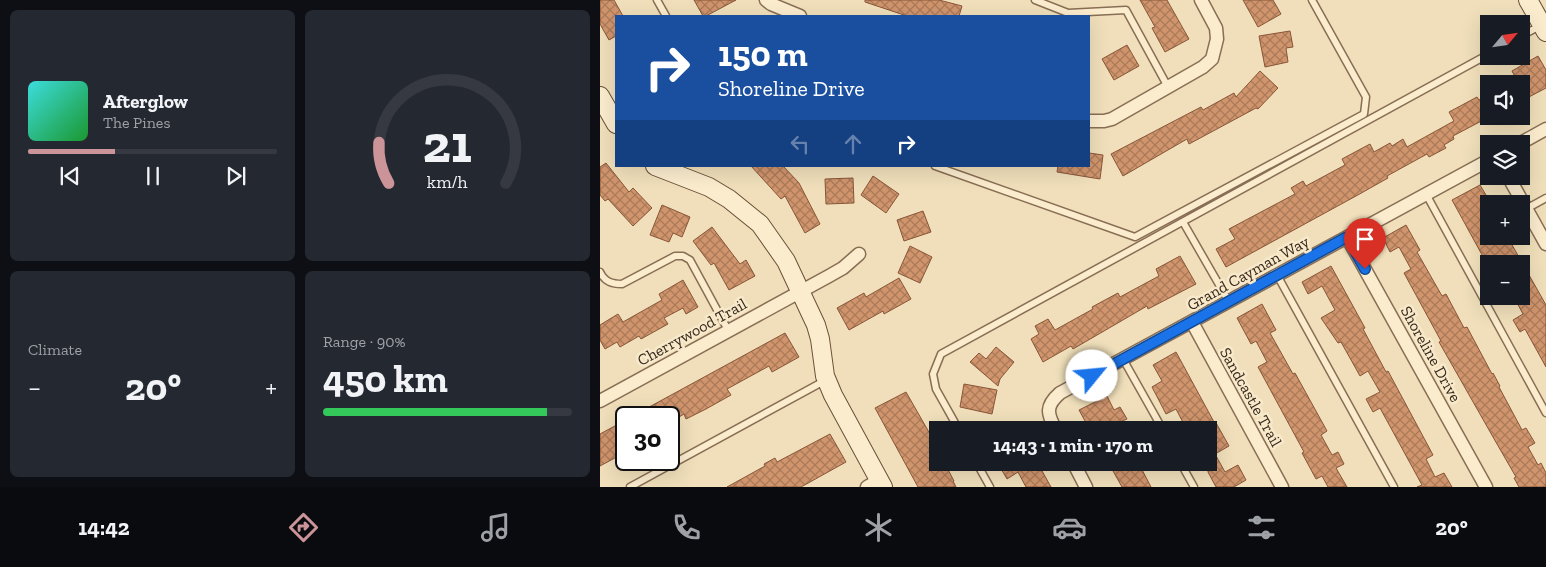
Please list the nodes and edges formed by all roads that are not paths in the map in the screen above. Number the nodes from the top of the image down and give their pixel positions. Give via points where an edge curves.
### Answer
1 (657, 0) edge
2 (766, 0) edge
3 (1034, 0) edge
4 (1201, 0) edge
5 (1312, 0) edge
6 (1528, 0) edge
7 (665, 15) edge
8 (797, 15) edge
9 (1545, 27) edge
10 (1530, 33) edge
11 (1480, 59) edge
12 (1168, 87) junction
13 (600, 96) edge
14 (1090, 121) edge
15 (615, 122) edge
16 (1546, 129) edge
17 (1530, 138) edge
18 (1480, 165) edge
19 (658, 167) edge
20 (937, 167) edge
21 (1426, 194) junction
22 (1546, 198) edge
23 (1530, 207) edge
24 (1530, 216) edge
25 (1184, 222) junction
26 (1347, 237) junction
27 (1546, 244) edge
28 (860, 254) dead end
29 (600, 272) edge
30 (1277, 275) junction
31 (800, 291) junction
32 (1229, 302) junction
33 (1192, 322) junction
34 (728, 330) junction
35 (1124, 359) junction
36 (827, 380) junction
37 (600, 401) edge
38 (1546, 413) edge
39 (954, 421) edge
40 (1052, 421) edge
41 (1157, 421) edge
42 (981, 471) edge
43 (1078, 471) edge
44 (1185, 471) edge
45 (876, 485) edge
46 (630, 487) edge
47 (990, 487) edge
48 (1086, 487) edge
49 (1194, 487) edge
50 (1282, 487) edge
51 (1394, 487) edge
52 (1486, 487) edge

1 - 7 lane
2 - 8 street
3 - 12 lane via 1068,13 1126,10
4 - 12 street via 1216,28 1217,40 1212,59 1203,68
5 - 20 lane via 1366,97 1364,114 1135,237
6 - 9 street
9 - 10 lane
11 - 25 lane
12 - 14 street via 1112,119
13 - 15 street
16 - 17 street
18 - 21 street, Grand Cayman Way
19 - 31 street via 709,187 760,224 786,261
21 - 26 street, Grand Cayman Way
21 - 38 lane
22 - 23 lane
24 - 27 street
25 - 32 lane
25 - 39 lane via 942,354 933,374 936,389
26 - 30 street, Grand Cayman Way
26 - 52 street, Shoreline Drive
28 - 31 street, Cherrywood Trail via 836,272
29 - 34 lane via 613,284 622,284 675,256 683,256 690,260
30 - 32 street, Grand Cayman Way
30 - 51 lane
31 - 34 street, Cherrywood Trail
31 - 36 street via 816,325
32 - 33 street, Grand Cayman Way
33 - 35 street, Grand Cayman Way
33 - 50 street, Sandcastle Trail
34 - 37 street, Cherrywood Trail
35 - 40 street, Grand Cayman Way via 1052,399 1049,406
35 - 41 lane
36 - 45 street
36 - 46 lane
42 - 47 lane
43 - 48 street
44 - 49 lane

